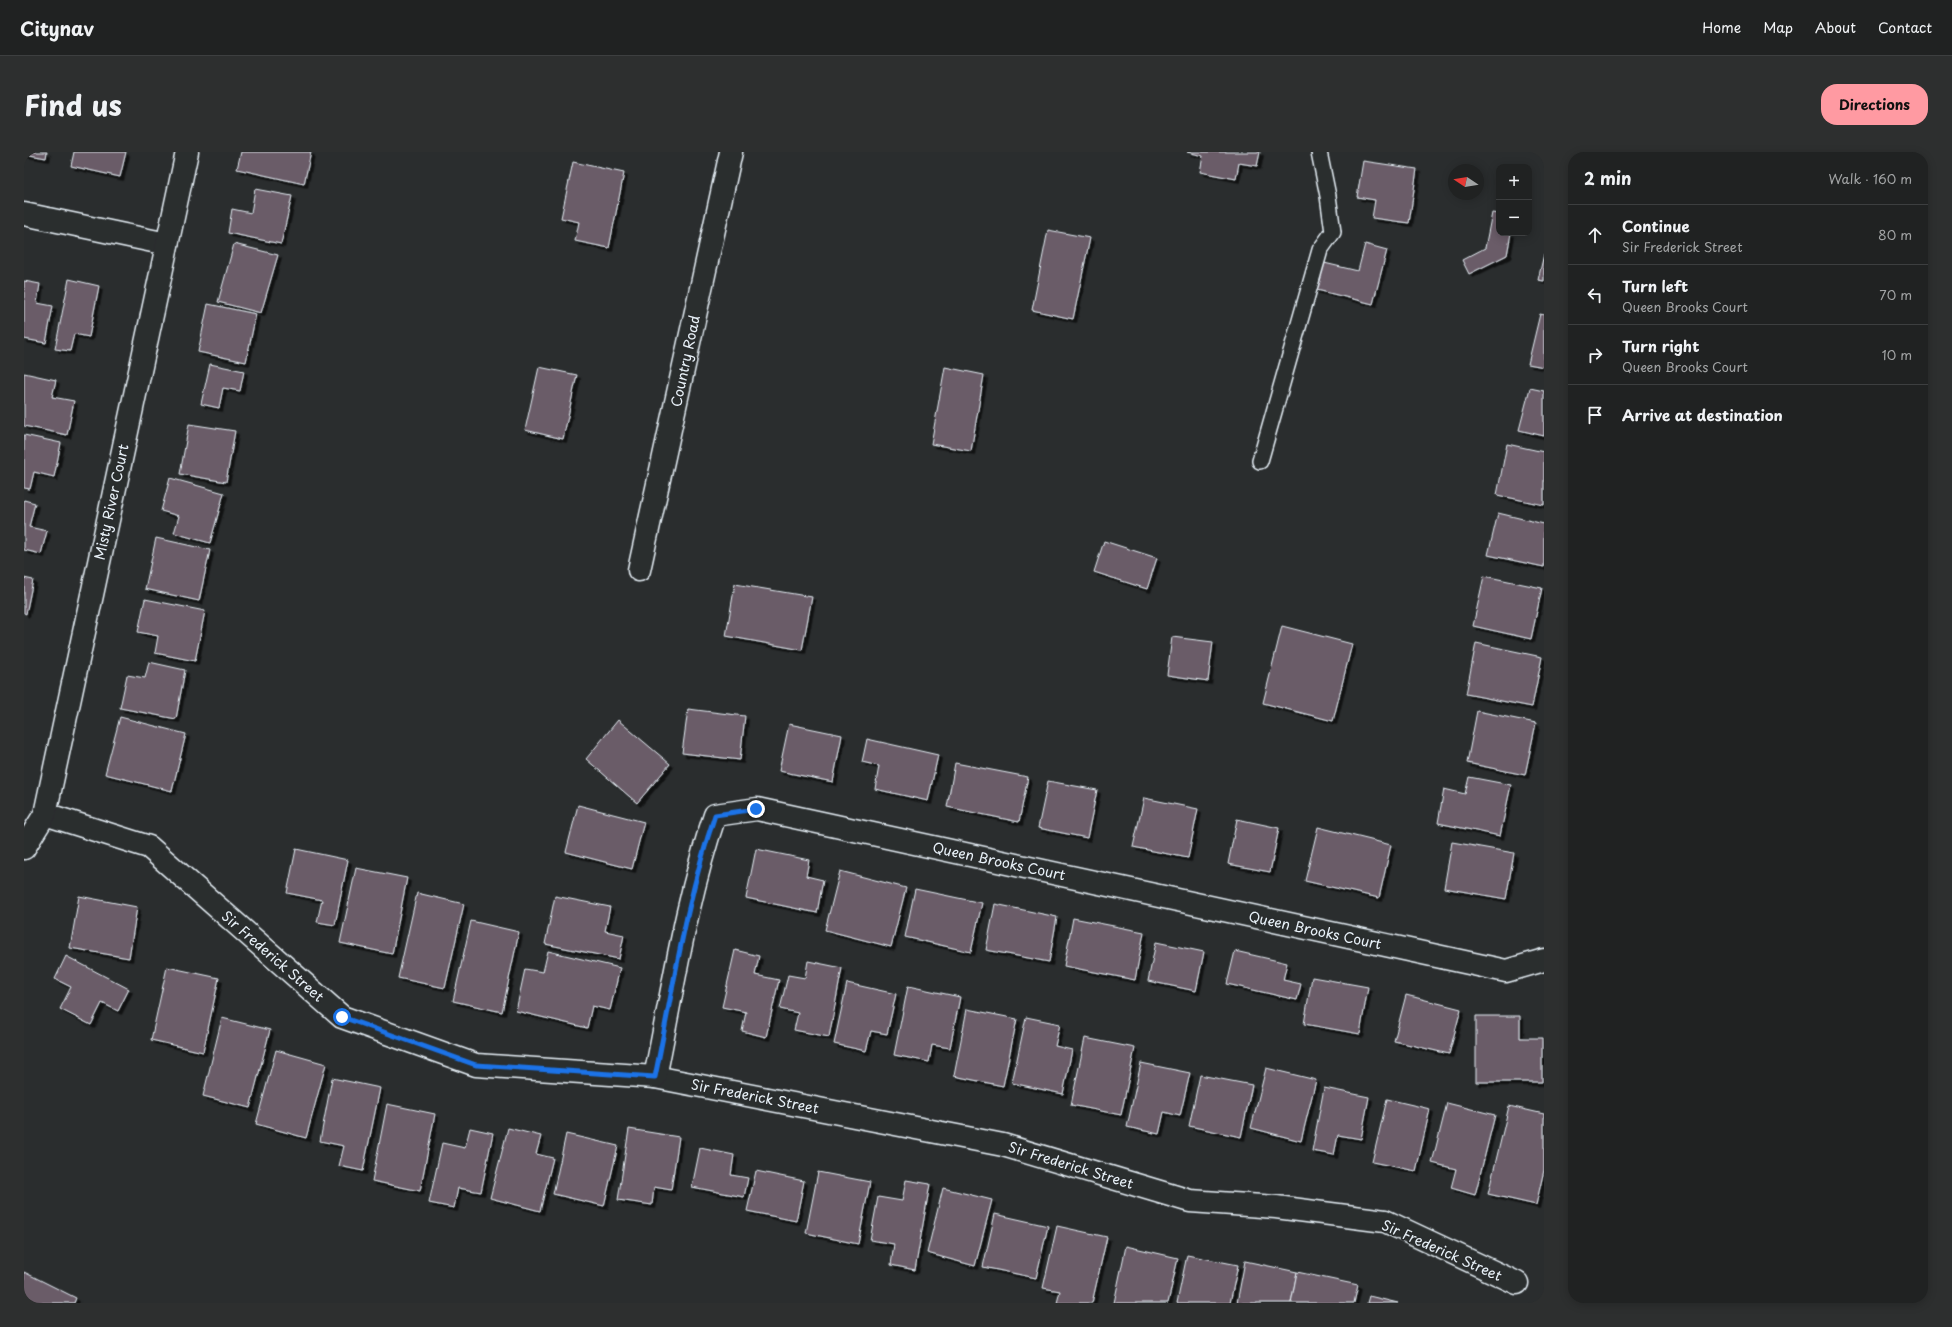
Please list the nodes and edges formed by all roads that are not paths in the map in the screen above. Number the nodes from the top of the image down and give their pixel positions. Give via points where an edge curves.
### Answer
1 (187, 152) edge
2 (731, 152) edge
3 (1319, 152) edge
4 (24, 214) edge
5 (167, 244) junction
6 (1260, 461) dead end
7 (639, 570) dead end
8 (45, 814) junction
9 (24, 848) edge
10 (1544, 960) edge
11 (655, 1077) junction
12 (1517, 1283) dead end

1 - 5 street, Misty River Court
2 - 7 street, Country Road
3 - 6 lane via 1333,232 1320,250
4 - 5 street
5 - 8 street, Misty River Court
8 - 9 street, Misty River Court
8 - 11 street, Sir Frederick Street via 149,847 342,1017 476,1065
10 - 11 street, Queen Brooks Court via 1506,971 756,809 715,815 702,852
11 - 12 street, Sir Frederick Street via 1003,1145 1190,1201 1276,1207 1385,1221

